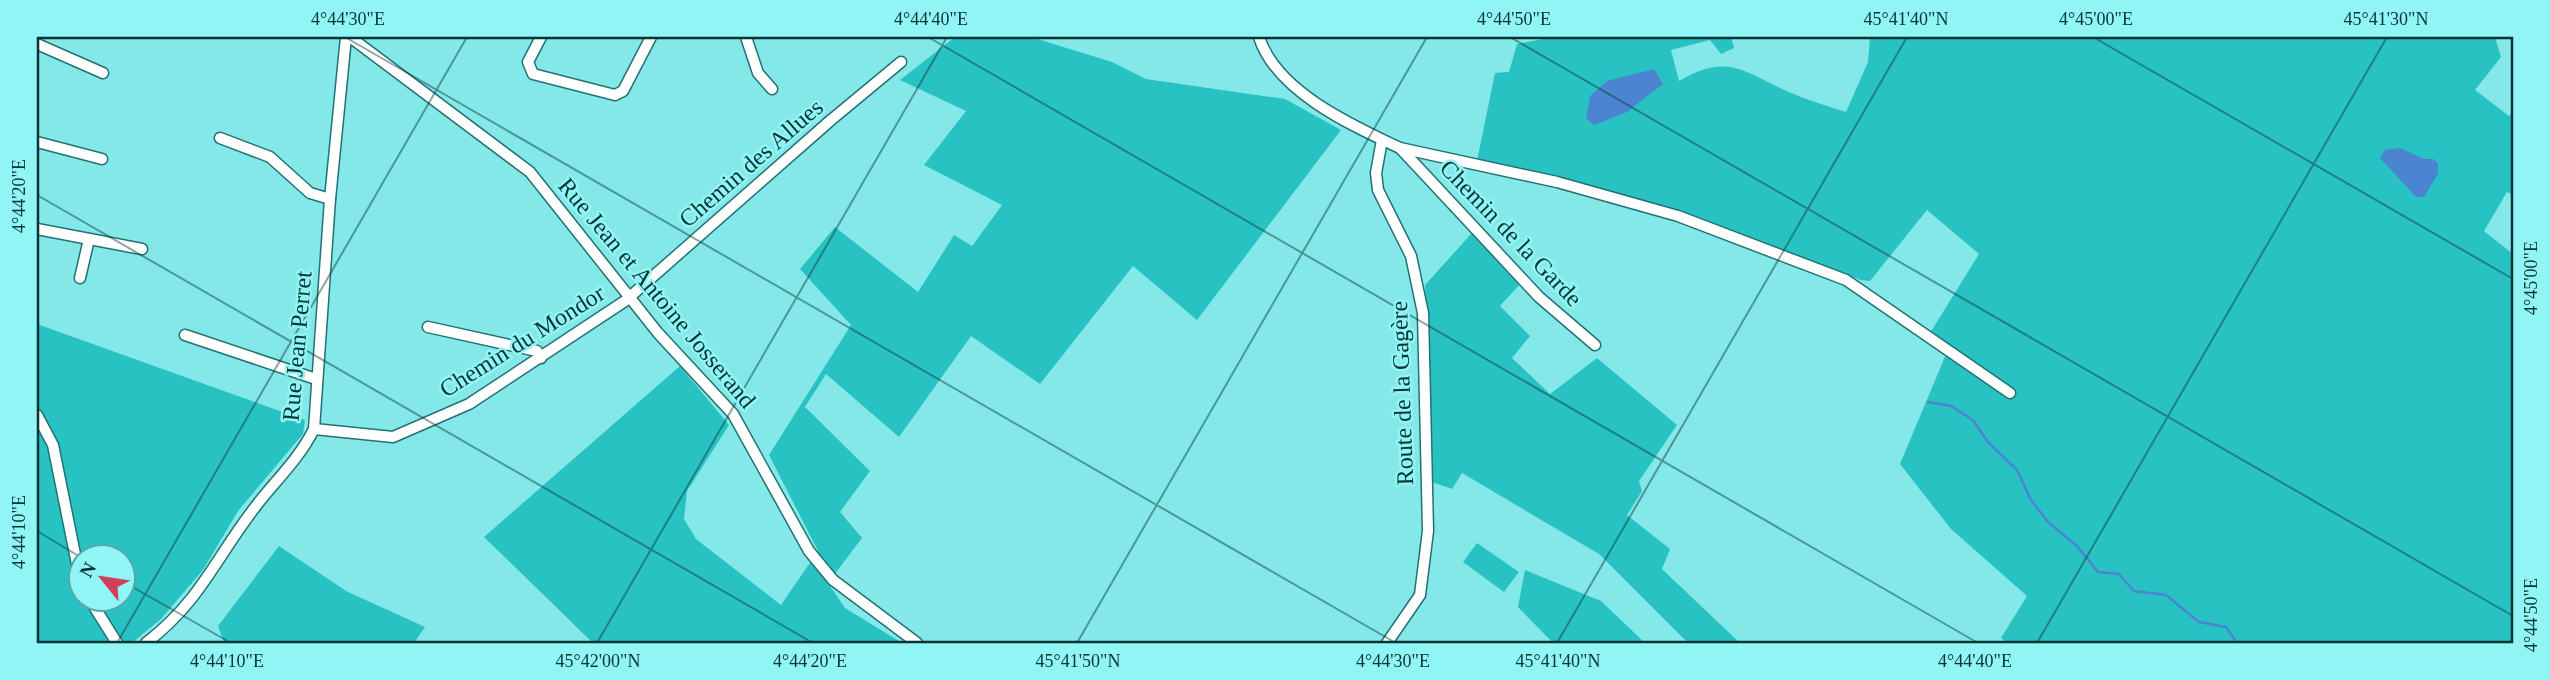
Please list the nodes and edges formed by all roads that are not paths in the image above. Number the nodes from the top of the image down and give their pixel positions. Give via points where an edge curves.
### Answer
1 (348, 37) edge
2 (541, 37) edge
3 (651, 37) edge
4 (746, 37) edge
5 (1259, 37) edge
6 (37, 44) edge
7 (901, 62) dead end
8 (103, 73) dead end
9 (772, 89) dead end
10 (220, 138) dead end
11 (1382, 140) junction
12 (37, 142) edge
13 (1400, 148) junction
14 (102, 159) dead end
15 (330, 199) junction
16 (37, 229) edge
17 (89, 239) junction
18 (142, 249) dead end
19 (80, 278) dead end
20 (628, 295) junction
21 (428, 327) dead end
22 (184, 335) dead end
23 (1595, 345) dead end
24 (541, 358) junction
25 (316, 379) junction
26 (2010, 393) dead end
27 (37, 415) edge
28 (314, 429) junction
29 (73, 544) edge
30 (99, 614) edge
31 (117, 643) edge
32 (146, 643) edge
33 (917, 643) edge
34 (1387, 643) edge

1 - 15 street, Rue Jean Perret
1 - 20 street, Rue Jean et Antoine Josserand via 530,172
2 - 3 street via 528,62 533,74 615,95 624,92
4 - 9 street via 758,73
5 - 11 street via 1276,70 1296,89
6 - 8 street
7 - 20 street, Chemin des Allues
10 - 15 street via 270,158 310,193
11 - 13 street
11 - 34 street, Route de la Gagère via 1378,190 1411,256 1423,313 1428,531 1420,595
12 - 14 street
13 - 23 street, Chemin de la Garde via 1539,297
13 - 26 street via 1557,182 1678,216 1846,280
15 - 25 street, Rue Jean Perret
16 - 17 street
17 - 18 street
17 - 19 street
20 - 24 street, Chemin du Mondor
20 - 33 street, Rue Jean et Antoine Josserand via 733,414 796,528 832,580
21 - 24 street via 537,351
22 - 25 street
24 - 28 street, Chemin du Mondor via 469,404 393,437
25 - 28 street, Rue Jean Perret
27 - 29 street via 53,444
28 - 32 street, Rue Jean Perret via 304,449 254,508 207,582 169,626
30 - 31 street

